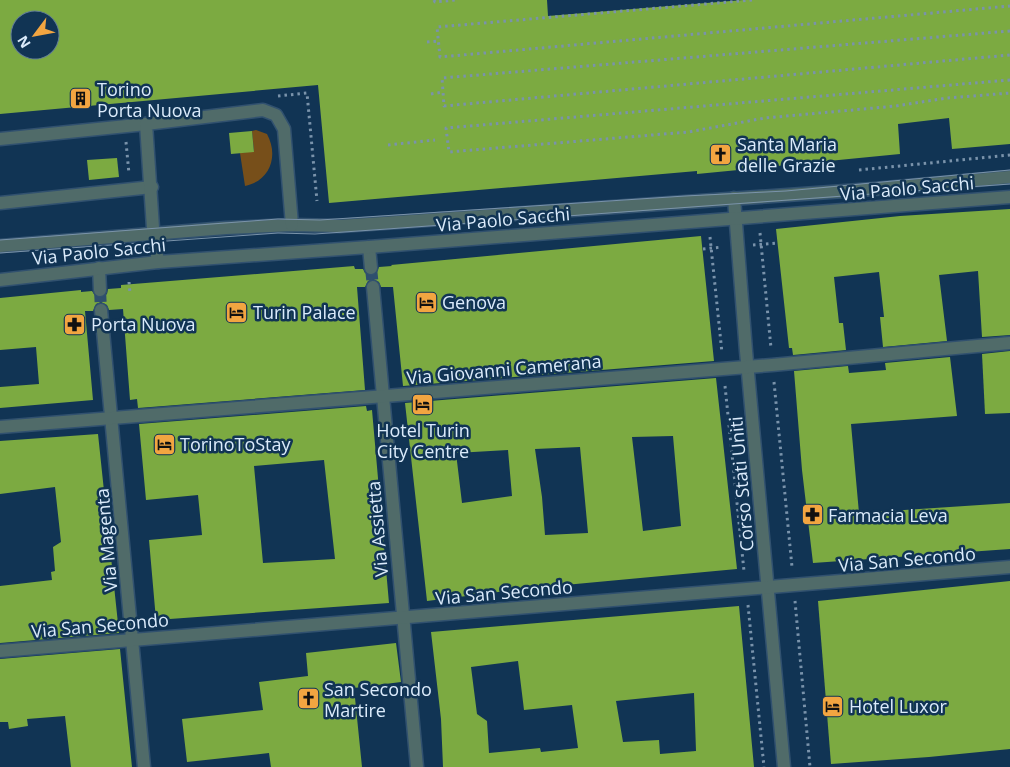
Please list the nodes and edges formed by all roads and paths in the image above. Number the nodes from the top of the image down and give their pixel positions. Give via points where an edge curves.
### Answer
1 (434, 0) edge
2 (456, 0) edge
3 (752, 0) edge
4 (1010, 6) edge
5 (1010, 31) edge
6 (438, 41) junction
7 (427, 42) dead end
8 (1010, 55) edge
9 (1010, 80) edge
10 (443, 92) junction
11 (307, 93) dead end
12 (1010, 93) edge
13 (431, 94) dead end
14 (146, 124) junction
15 (125, 126) junction
16 (0, 139) edge
17 (435, 140) dead end
18 (388, 145) dead end
19 (1010, 156) edge
20 (853, 171) dead end
21 (1010, 177) edge
22 (152, 187) junction
23 (130, 189) junction
24 (1010, 197) edge
25 (734, 198) junction
26 (318, 201) dead end
27 (0, 203) edge
28 (735, 219) junction
29 (292, 225) junction
30 (759, 226) dead end
31 (710, 231) dead end
32 (155, 234) junction
33 (0, 246) edge
34 (369, 248) junction
35 (158, 262) junction
36 (98, 268) junction
37 (371, 268) tunnel mouth
38 (0, 280) edge
39 (129, 285) dead end
40 (373, 287) tunnel mouth
41 (100, 290) tunnel mouth
42 (130, 294) dead end
43 (102, 310) tunnel mouth
44 (1010, 343) edge
45 (772, 365) junction
46 (748, 367) junction
47 (724, 369) junction
48 (382, 396) junction
49 (112, 418) junction
50 (0, 427) edge
51 (1010, 567) edge
52 (793, 586) junction
53 (767, 587) junction
54 (746, 590) junction
55 (403, 618) junction
56 (132, 640) junction
57 (0, 651) edge
58 (144, 767) edge
59 (417, 767) edge
60 (764, 767) edge
61 (784, 767) edge
62 (810, 767) edge

1 - 2 path
3 - 6 path via 437,27
4 - 6 path via 440,57
5 - 10 path via 442,78
6 - 7 path
8 - 10 path via 444,106
9 - 12 path via 446,128 449,152 688,132 765,118
10 - 13 path
11 - 26 path
14 - 15 street
14 - 22 street
14 - 29 street via 263,110 276,115 284,129
15 - 16 street
15 - 23 path
17 - 18 path
19 - 20 path
21 - 25 street, Via Paolo Sacchi
22 - 23 street
22 - 32 street
23 - 27 street
24 - 28 street, Via Paolo Sacchi
25 - 28 street, Corso Stati Uniti
25 - 29 street, Via Paolo Sacchi via 340,226
28 - 34 street, Via Paolo Sacchi
28 - 46 street, Corso Stati Uniti
29 - 32 street, Via Paolo Sacchi
30 - 45 path
31 - 47 path
32 - 33 street, Via Paolo Sacchi
32 - 35 street
34 - 35 street, Via Paolo Sacchi
34 - 37 street
35 - 36 street, Via Paolo Sacchi
36 - 38 street, Via Paolo Sacchi
36 - 41 street
39 - 42 path
40 - 48 street, Via Assietta
43 - 49 street, Via Magenta
44 - 45 street, Via Giovanni Camerana
45 - 46 street, Via Giovanni Camerana
45 - 52 path
46 - 47 street, Via Giovanni Camerana
46 - 53 street, Corso Stati Uniti
47 - 48 street, Via Giovanni Camerana
47 - 54 path
48 - 49 street, Via Giovanni Camerana
48 - 55 street, Via Assietta
49 - 50 street, Via Giovanni Camerana
49 - 56 street, Via Magenta
51 - 52 street, Via San Secondo
52 - 53 street, Via San Secondo
52 - 62 path
53 - 54 street, Via San Secondo
53 - 61 street, Corso Stati Uniti
54 - 55 street, Via San Secondo
54 - 60 path
55 - 56 street, Via San Secondo
55 - 59 street, Via Assietta
56 - 57 street, Via San Secondo
56 - 58 street, Via Magenta

